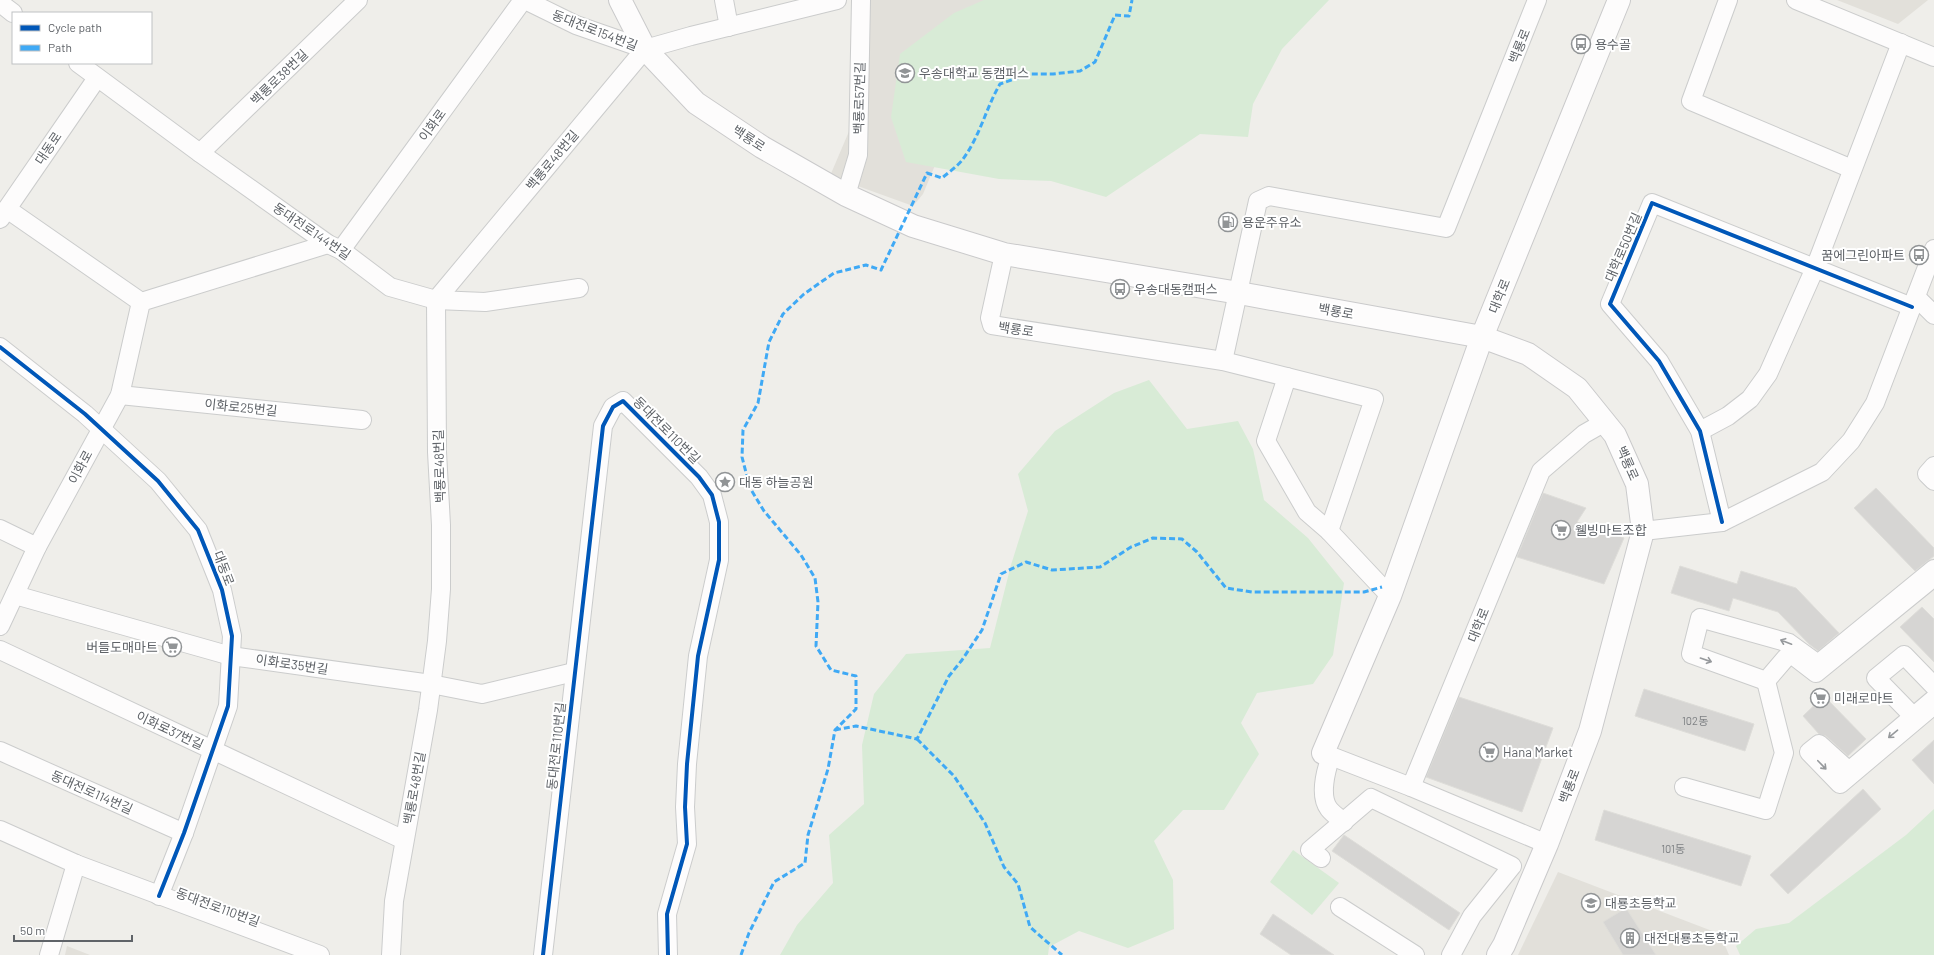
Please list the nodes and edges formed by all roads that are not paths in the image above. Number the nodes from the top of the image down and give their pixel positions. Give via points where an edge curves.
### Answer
1 (358, 0) edge
2 (524, 0) edge
3 (620, 0) edge
4 (724, 0) edge
5 (837, 0) edge
6 (861, 0) edge
7 (1537, 0) edge
8 (1619, 0) edge
9 (1728, 0) edge
10 (1796, 0) edge
11 (0, 3) edge
12 (12, 12) edge
13 (729, 27) junction
14 (1900, 43) junction
15 (645, 49) junction
16 (1934, 57) edge
17 (79, 64) edge
18 (97, 78) junction
19 (200, 153) junction
20 (1852, 169) junction
21 (846, 195) junction
22 (3, 214) edge
23 (335, 247) junction
24 (1934, 249) edge
25 (1004, 254) junction
26 (1816, 268) junction
27 (1929, 279) edge
28 (579, 288) dead end
29 (1239, 293) junction
30 (436, 300) junction
31 (141, 302) junction
32 (1914, 302) junction
33 (1934, 315) edge
34 (1482, 337) junction
35 (0, 347) edge
36 (1223, 361) junction
37 (1287, 377) junction
38 (120, 395) junction
39 (362, 420) dead end
40 (1604, 422) junction
41 (101, 428) junction
42 (1700, 432) junction
43 (1934, 466) edge
44 (1934, 481) edge
45 (1722, 522) junction
46 (0, 529) edge
47 (1329, 531) junction
48 (1643, 531) junction
49 (36, 547) junction
50 (1934, 569) edge
51 (1934, 577) edge
52 (15, 595) junction
53 (1390, 596) junction
54 (0, 626) edge
55 (0, 650) edge
56 (231, 656) junction
57 (574, 672) junction
58 (1766, 681) junction
59 (431, 684) junction
60 (1934, 686) edge
61 (1934, 699) edge
62 (1934, 705) edge
63 (1914, 717) junction
64 (213, 750) junction
65 (0, 751) edge
66 (1327, 754) junction
67 (1411, 787) junction
68 (1684, 787) dead end
69 (1344, 822) junction
70 (0, 830) edge
71 (184, 833) junction
72 (404, 840) junction
73 (1547, 844) junction
74 (1321, 858) dead end
75 (76, 864) junction
76 (160, 896) junction
77 (1340, 907) dead end
78 (50, 955) edge
79 (320, 955) edge
80 (391, 955) edge
81 (543, 955) edge
82 (668, 955) edge
83 (1415, 955) edge
84 (1451, 955) edge
85 (1498, 955) edge

1 - 19 street, 백룡로38번길
2 - 15 street, 동대전로154번길 via 576,25
2 - 23 street, 이화로
3 - 15 main road, 백룡로
4 - 13 street
5 - 13 street
6 - 21 street, 백룡로57번길 via 858,155
7 - 29 street, 백룡로 via 1446,228 1269,196 1258,202
8 - 34 main road, 대학로
9 - 20 street via 1691,101
10 - 14 street
11 - 12 street
13 - 15 street
14 - 16 street
14 - 20 street
15 - 21 main road, 백룡로 via 696,103 762,147
15 - 30 street, 백룡로48번길
17 - 18 street, 동대전로144번길
18 - 19 street, 동대전로144번길
18 - 22 street, 대동로
19 - 23 street, 동대전로144번길
20 - 26 street
21 - 25 main road, 백룡로 via 912,226
22 - 31 street
23 - 30 street, 동대전로144번길 via 390,287
23 - 31 street
24 - 27 street
25 - 29 main road, 백룡로
25 - 36 street, 백룡로 via 990,318 992,325
26 - 32 street, 대학로50번길
26 - 42 street via 1768,374 1750,399 1728,416
26 - 42 street, 대학로50번길 via 1652,203 1610,304 1659,361
27 - 32 street
28 - 30 street, 동대전로144번길 via 485,302
29 - 34 main road, 백룡로
29 - 36 street
30 - 59 street, 백룡로48번길 via 437,452 442,524 437,642
31 - 38 street, 이화로
32 - 33 street
32 - 45 street via 1875,403 1851,441 1822,472
34 - 40 main road, 백룡로 via 1528,354 1577,388
34 - 53 main road, 대학로
35 - 41 street, 대동로
36 - 37 street, 백룡로
37 - 47 street via 1266,441 1307,512
37 - 47 street, 백룡로 via 1374,399
38 - 39 street, 이화로25번길
38 - 41 street, 이화로
40 - 48 main road, 백룡로 via 1615,435 1637,484
40 - 67 street, 대학로 via 1584,434 1541,471
41 - 49 street, 이화로
41 - 56 street, 대동로 via 158,481 198,530 222,590 232,636
42 - 45 street, 대학로50번길
43 - 44 street via 1927,474
45 - 48 street
46 - 49 street
47 - 53 street
48 - 73 main road, 백룡로 via 1590,731
49 - 52 street, 이화로
50 -> 58 street via 1818,664 1789,642 1700,618 1691,654
51 - 58 street via 1816,673 1790,653
52 - 54 street, 이화로
52 - 56 street, 이화로35번길
53 - 66 main road, 대학로
55 - 64 street, 이화로37번길
56 - 59 street, 이화로35번길
56 - 64 street, 대동로 via 228,706
57 - 59 street, 이화로35번길 via 482,694
57 - 81 street, 동대전로110번길
57 - 82 street, 동대전로110번길 via 603,426 613,407 623,402 699,477 712,494 719,522 719,560 698,656 685,807 687,844 667,914
58 - 68 street via 1784,753 1766,810
59 - 72 street, 백룡로48번길
60 - 63 street via 1904,655 1876,678
61 - 63 street
63 -> 62 street via 1849,771 1819,744 1809,752 1840,784
64 - 71 street, 대동로
64 - 72 street, 이화로37번길
65 - 71 street, 동대전로114번길
66 - 67 street
66 - 69 street via 1323,788 1328,808
67 - 73 street
69 - 74 street via 1310,850
69 - 84 street via 1371,798 1512,866 1472,916
70 - 75 street, 동대전로110번길
71 - 76 street, 대동로
72 - 80 street, 백룡로48번길 via 394,901
73 - 85 main road, 백룡로
75 - 76 street, 동대전로110번길
75 - 78 street
76 - 79 street, 동대전로110번길
77 - 83 street

